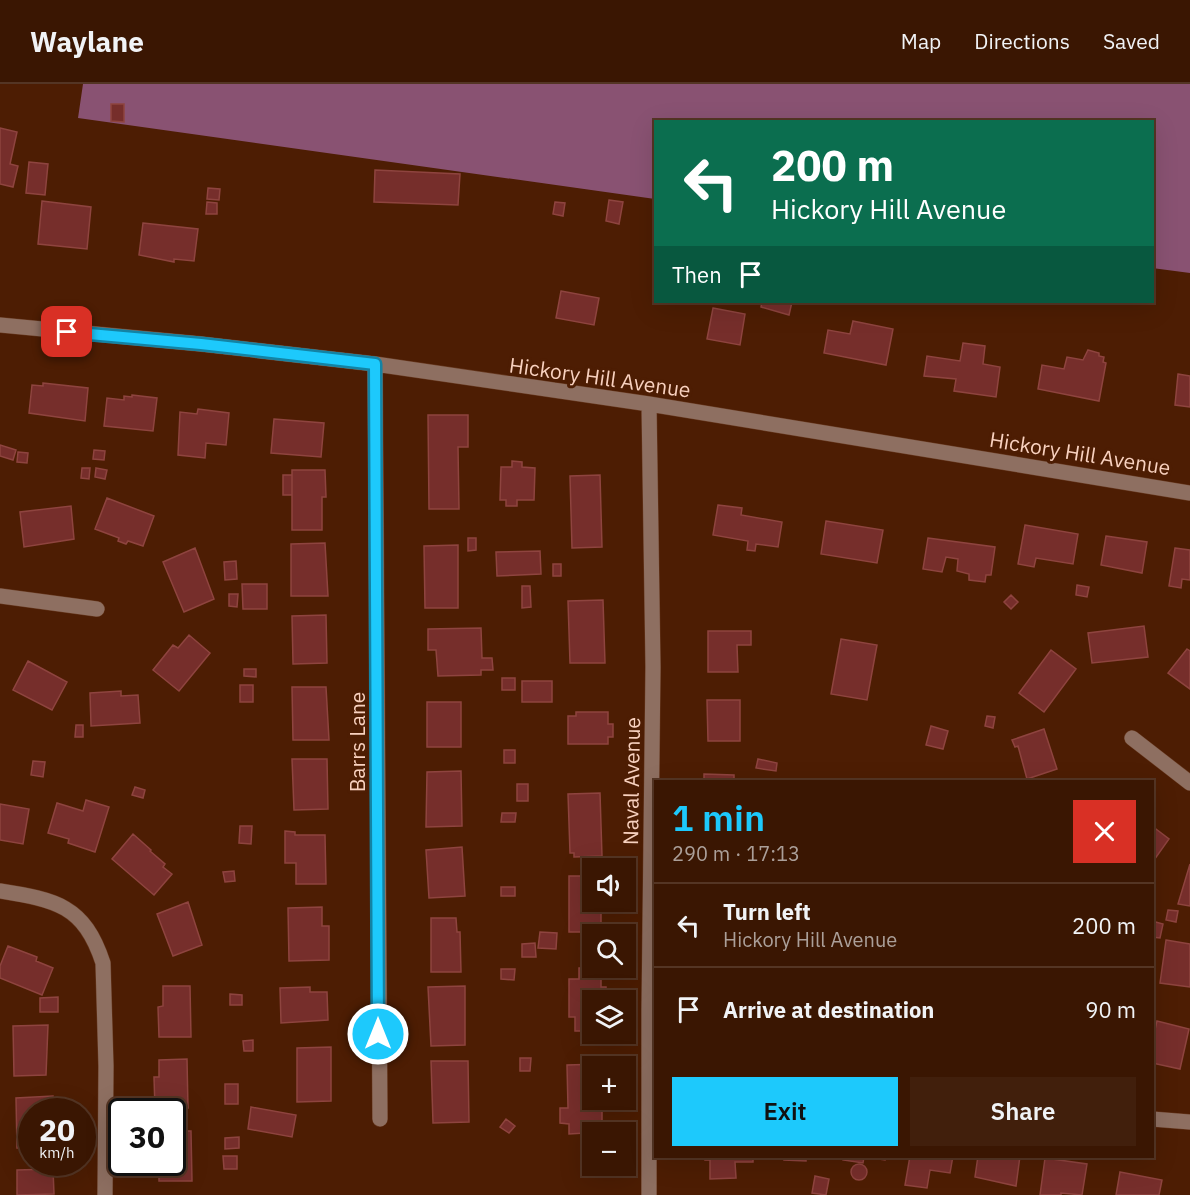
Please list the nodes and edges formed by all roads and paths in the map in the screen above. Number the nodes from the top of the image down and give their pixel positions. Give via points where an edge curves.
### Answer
1 (0, 325) edge
2 (375, 364) junction
3 (649, 404) junction
4 (1190, 493) edge
5 (0, 596) edge
6 (97, 609) dead end
7 (1132, 738) dead end
8 (1190, 783) edge
9 (0, 891) edge
10 (653, 1066) edge
11 (380, 1119) dead end
12 (1154, 1119) edge
13 (1190, 1122) edge
14 (105, 1195) edge
15 (650, 1195) edge

1 - 2 street, Hickory Hill Avenue
2 - 3 street, Hickory Hill Avenue
2 - 11 street, Barrs Lane
3 - 4 street, Hickory Hill Avenue
3 - 10 street, Naval Avenue via 653,667 649,1009
5 - 6 street
7 - 8 street
9 - 14 street via 46,900 75,914 94,938 103,963
10 - 15 street, Naval Avenue
12 - 13 street

